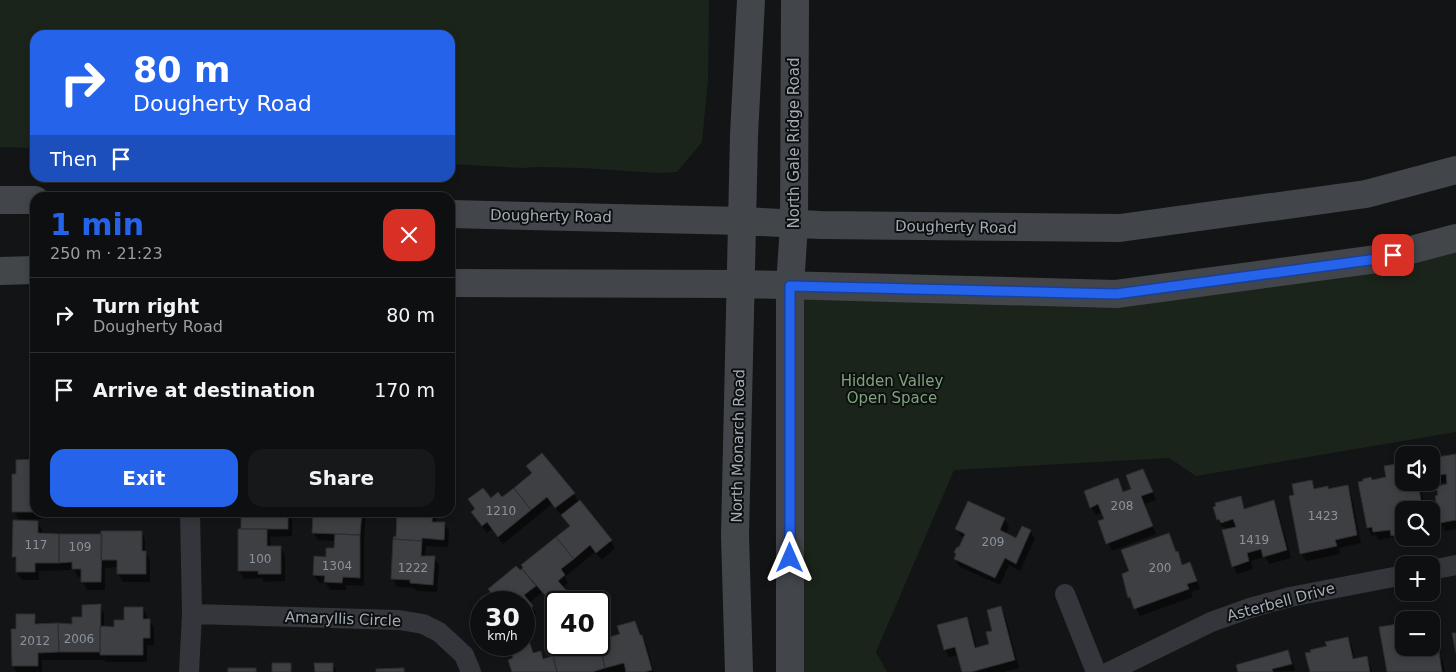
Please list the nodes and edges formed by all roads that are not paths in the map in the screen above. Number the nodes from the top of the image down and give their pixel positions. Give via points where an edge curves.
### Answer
1 (752, 0) edge
2 (795, 0) edge
3 (1456, 170) edge
4 (0, 200) edge
5 (30, 200) edge
6 (455, 214) edge
7 (742, 221) junction
8 (794, 225) junction
9 (1456, 238) edge
10 (30, 270) edge
11 (0, 271) edge
12 (455, 283) edge
13 (742, 284) junction
14 (790, 286) junction
15 (190, 517) edge
16 (1456, 566) edge
17 (1440, 569) edge
18 (1395, 576) edge
19 (1065, 594) dead end
20 (192, 614) junction
21 (189, 672) edge
22 (471, 672) edge
23 (739, 672) edge
24 (790, 672) edge
25 (1096, 672) edge
26 (1109, 672) edge

1 - 7 main road
2 - 8 main road, North Gale Ridge Road
3 - 8 main road, Dougherty Road via 1366,194 1120,228
4 - 5 main road
6 - 7 main road, Dougherty Road
7 - 8 main road, Dougherty Road
7 - 13 main road, North Monarch Road
8 - 14 main road, North Gale Ridge Road
9 - 14 main road via 1377,259 1116,294
10 - 11 main road
12 - 13 main road
13 - 14 main road
13 - 23 main road, North Monarch Road via 736,535
14 - 24 main road
15 - 20 street
16 - 17 street
18 - 26 street, Asterbell Drive via 1250,608 1210,622
19 - 25 street
20 - 21 street
20 - 22 street, Amaryllis Circle via 399,620 423,624 439,632 464,655

